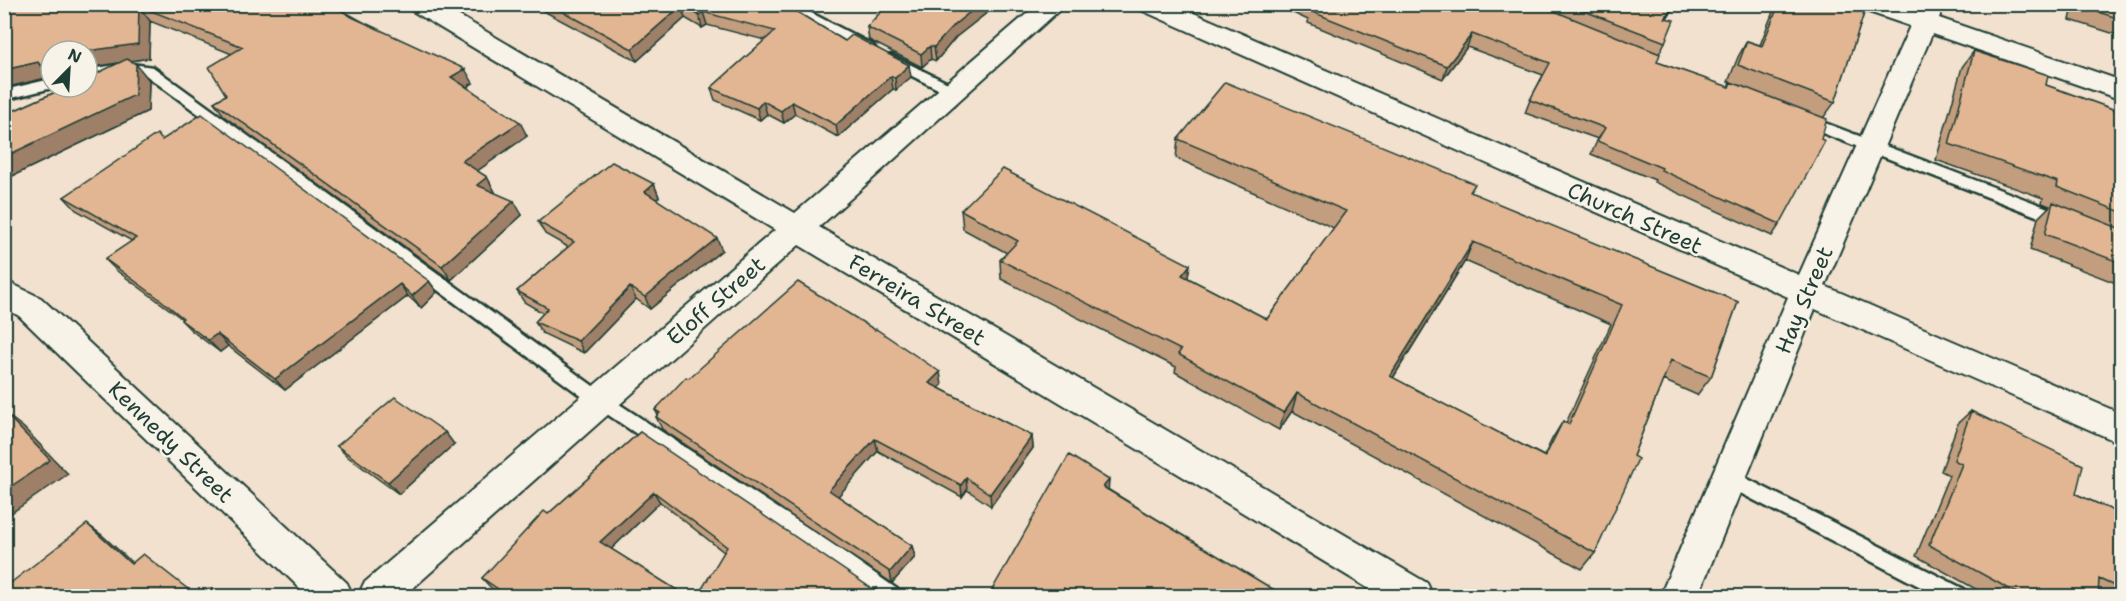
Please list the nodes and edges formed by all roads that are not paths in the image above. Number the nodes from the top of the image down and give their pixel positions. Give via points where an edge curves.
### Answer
1 (420, 4) edge
2 (783, 4) edge
3 (1054, 4) edge
4 (1150, 4) edge
5 (1872, 4) edge
6 (1929, 14) edge
7 (99, 72) edge
8 (39, 87) edge
9 (2121, 91) edge
10 (955, 93) junction
11 (4, 95) edge
12 (1795, 116) edge
13 (1872, 146) junction
14 (2078, 226) edge
15 (798, 229) junction
16 (4, 292) edge
17 (1806, 293) junction
18 (601, 401) junction
19 (2121, 430) edge
20 (1730, 478) junction
21 (334, 597) edge
22 (377, 597) edge
23 (890, 597) edge
24 (1414, 597) edge
25 (1679, 597) edge
26 (1957, 597) edge

1 - 15 street, Ferreira Street
2 - 10 lane
3 - 10 street, Eloff Street
4 - 17 street, Church Street
5 - 6 street
6 - 9 street
6 - 13 street, Hay Street
7 - 18 lane via 125,66 148,70
8 - 11 lane
10 - 15 street, Eloff Street
12 - 13 lane
13 - 14 lane
13 - 17 street, Hay Street
15 - 18 street, Eloff Street
15 - 24 street, Ferreira Street
16 - 21 street, Kennedy Street via 30,307
17 - 19 street, Church Street
17 - 20 street, Hay Street
18 - 22 street, Eloff Street
18 - 23 lane
20 - 25 street, Hay Street
20 - 26 lane

